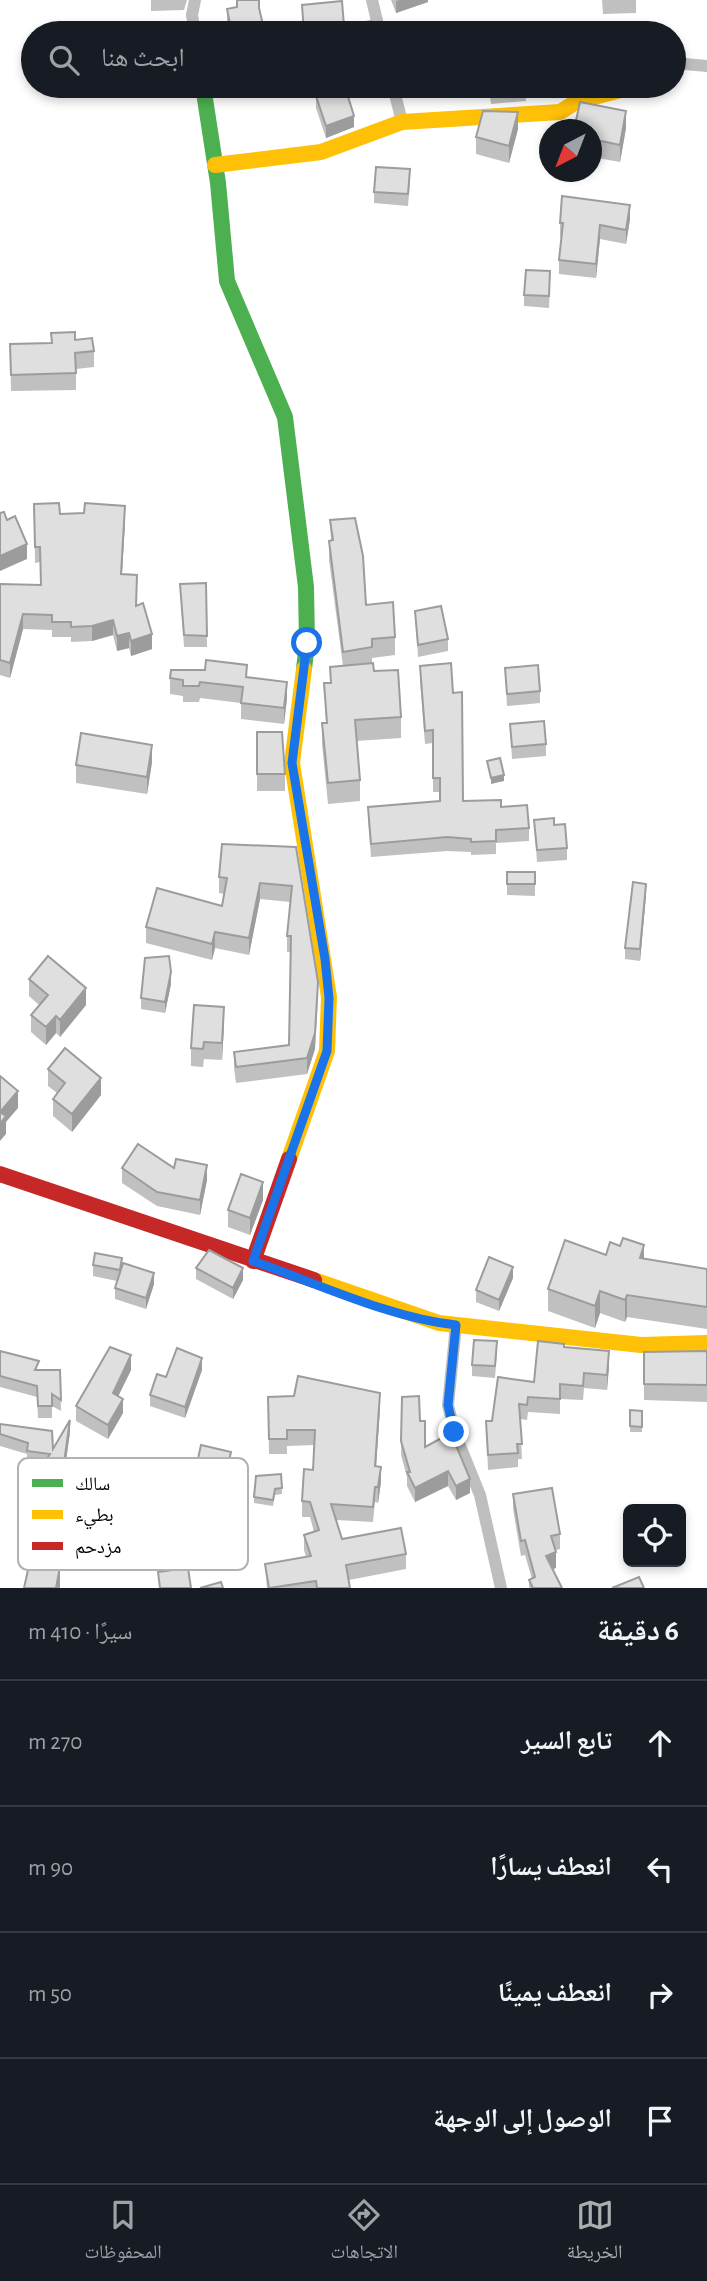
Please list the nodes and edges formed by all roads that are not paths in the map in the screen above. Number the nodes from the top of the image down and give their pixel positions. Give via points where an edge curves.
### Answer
1 (195, 0) edge
2 (372, 0) edge
3 (193, 21) edge
4 (377, 21) edge
5 (686, 64) edge
6 (707, 66) edge
7 (205, 98) edge
8 (396, 98) edge
9 (591, 98) edge
10 (402, 122) junction
11 (215, 164) junction
12 (0, 1174) edge
13 (253, 1261) junction
14 (456, 1325) junction
15 (707, 1343) edge
16 (501, 1588) edge

1 - 3 street
2 - 4 street
5 - 6 street
7 - 11 street
8 - 10 street
9 - 10 street via 560,112
10 - 11 street via 321,152
11 - 13 street via 227,281 285,416 306,587 307,643 292,763 329,998 327,1051
12 - 13 street
13 - 14 street
14 - 15 street via 641,1345
14 - 16 street via 448,1405 480,1495

